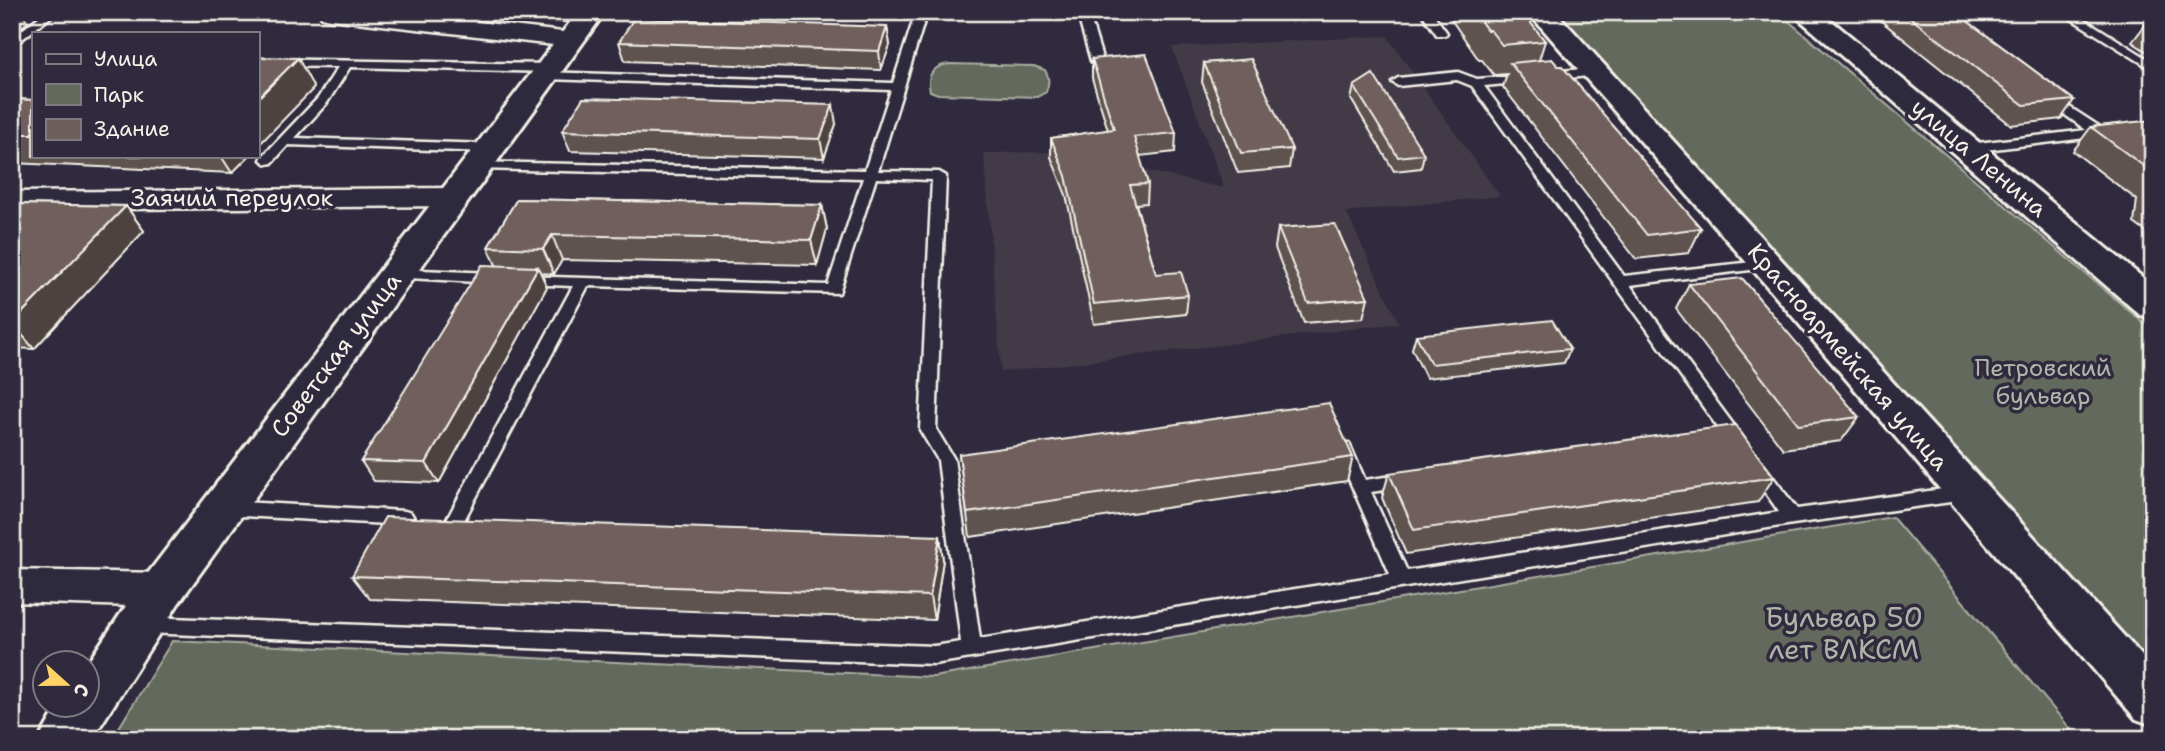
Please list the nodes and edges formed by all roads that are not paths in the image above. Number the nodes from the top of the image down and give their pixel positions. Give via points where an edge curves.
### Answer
1 (52, 12) edge
2 (330, 12) edge
3 (485, 12) edge
4 (922, 12) edge
5 (1082, 12) edge
6 (1426, 12) edge
7 (1541, 12) edge
8 (1804, 12) edge
9 (2065, 12) edge
10 (1441, 33) dead end
11 (569, 43) edge
12 (12, 44) edge
13 (1097, 61) edge
14 (259, 62) edge
15 (347, 63) junction
16 (2153, 67) edge
17 (1594, 72) junction
18 (1398, 82) dead end
19 (1476, 83) junction
20 (900, 88) junction
21 (2042, 92) edge
22 (2119, 130) edge
23 (2097, 132) junction
24 (285, 141) junction
25 (1969, 148) junction
26 (484, 156) junction
27 (267, 160) dead end
28 (871, 176) junction
29 (452, 197) junction
30 (12, 201) edge
31 (1766, 263) junction
32 (397, 274) junction
33 (583, 281) junction
34 (1620, 281) junction
35 (2153, 306) edge
36 (1336, 431) edge
37 (953, 458) joint
38 (1422, 480) edge
39 (1360, 487) junction
40 (1965, 493) junction
41 (222, 508) junction
42 (1793, 517) junction
43 (1402, 580) junction
44 (12, 586) edge
45 (162, 590) junction
46 (138, 625) junction
47 (972, 649) junction
48 (102, 681) edge
49 (2153, 704) edge
50 (76, 720) edge
51 (64, 739) edge

1 - 12 lane
2 - 11 street
3 - 11 lane
4 - 20 lane
5 - 13 lane
6 - 10 lane
7 - 17 main road, Красноармейская улица
8 - 25 main road, улица Ленина
9 - 16 lane
11 - 15 lane
11 - 20 lane
11 - 26 main road, Советская улица
14 - 15 lane
15 - 24 lane via 323,100
17 - 19 lane
17 - 31 main road, Красноармейская улица
18 - 19 lane via 1458,76
19 - 34 lane
20 - 28 lane
21 - 23 lane
22 - 23 lane
23 - 25 lane
24 - 26 lane
24 - 27 lane
25 - 35 main road, улица Ленина
26 - 28 lane
26 - 29 main road, Советская улица
28 - 33 lane via 834,290
28 - 37 lane via 939,176 928,430
29 - 30 street, Заячий переулок
29 - 32 main road, Советская улица
31 - 34 lane
31 - 40 main road, Красноармейская улица
32 - 33 lane
32 - 41 main road, Советская улица
33 - 41 lane via 448,521
34 - 42 lane via 1728,439
36 - 39 lane
37 - 47 lane via 950,537
38 - 39 lane
39 - 43 lane
40 - 42 lane
40 - 49 main road, Красноармейская улица
41 - 45 main road, Советская улица
42 - 43 lane
43 - 47 lane
44 - 45 street
45 - 46 main road, Советская улица
46 - 47 lane via 934,655
46 - 48 main road, Советская улица
50 - 51 main road, Советская улица

